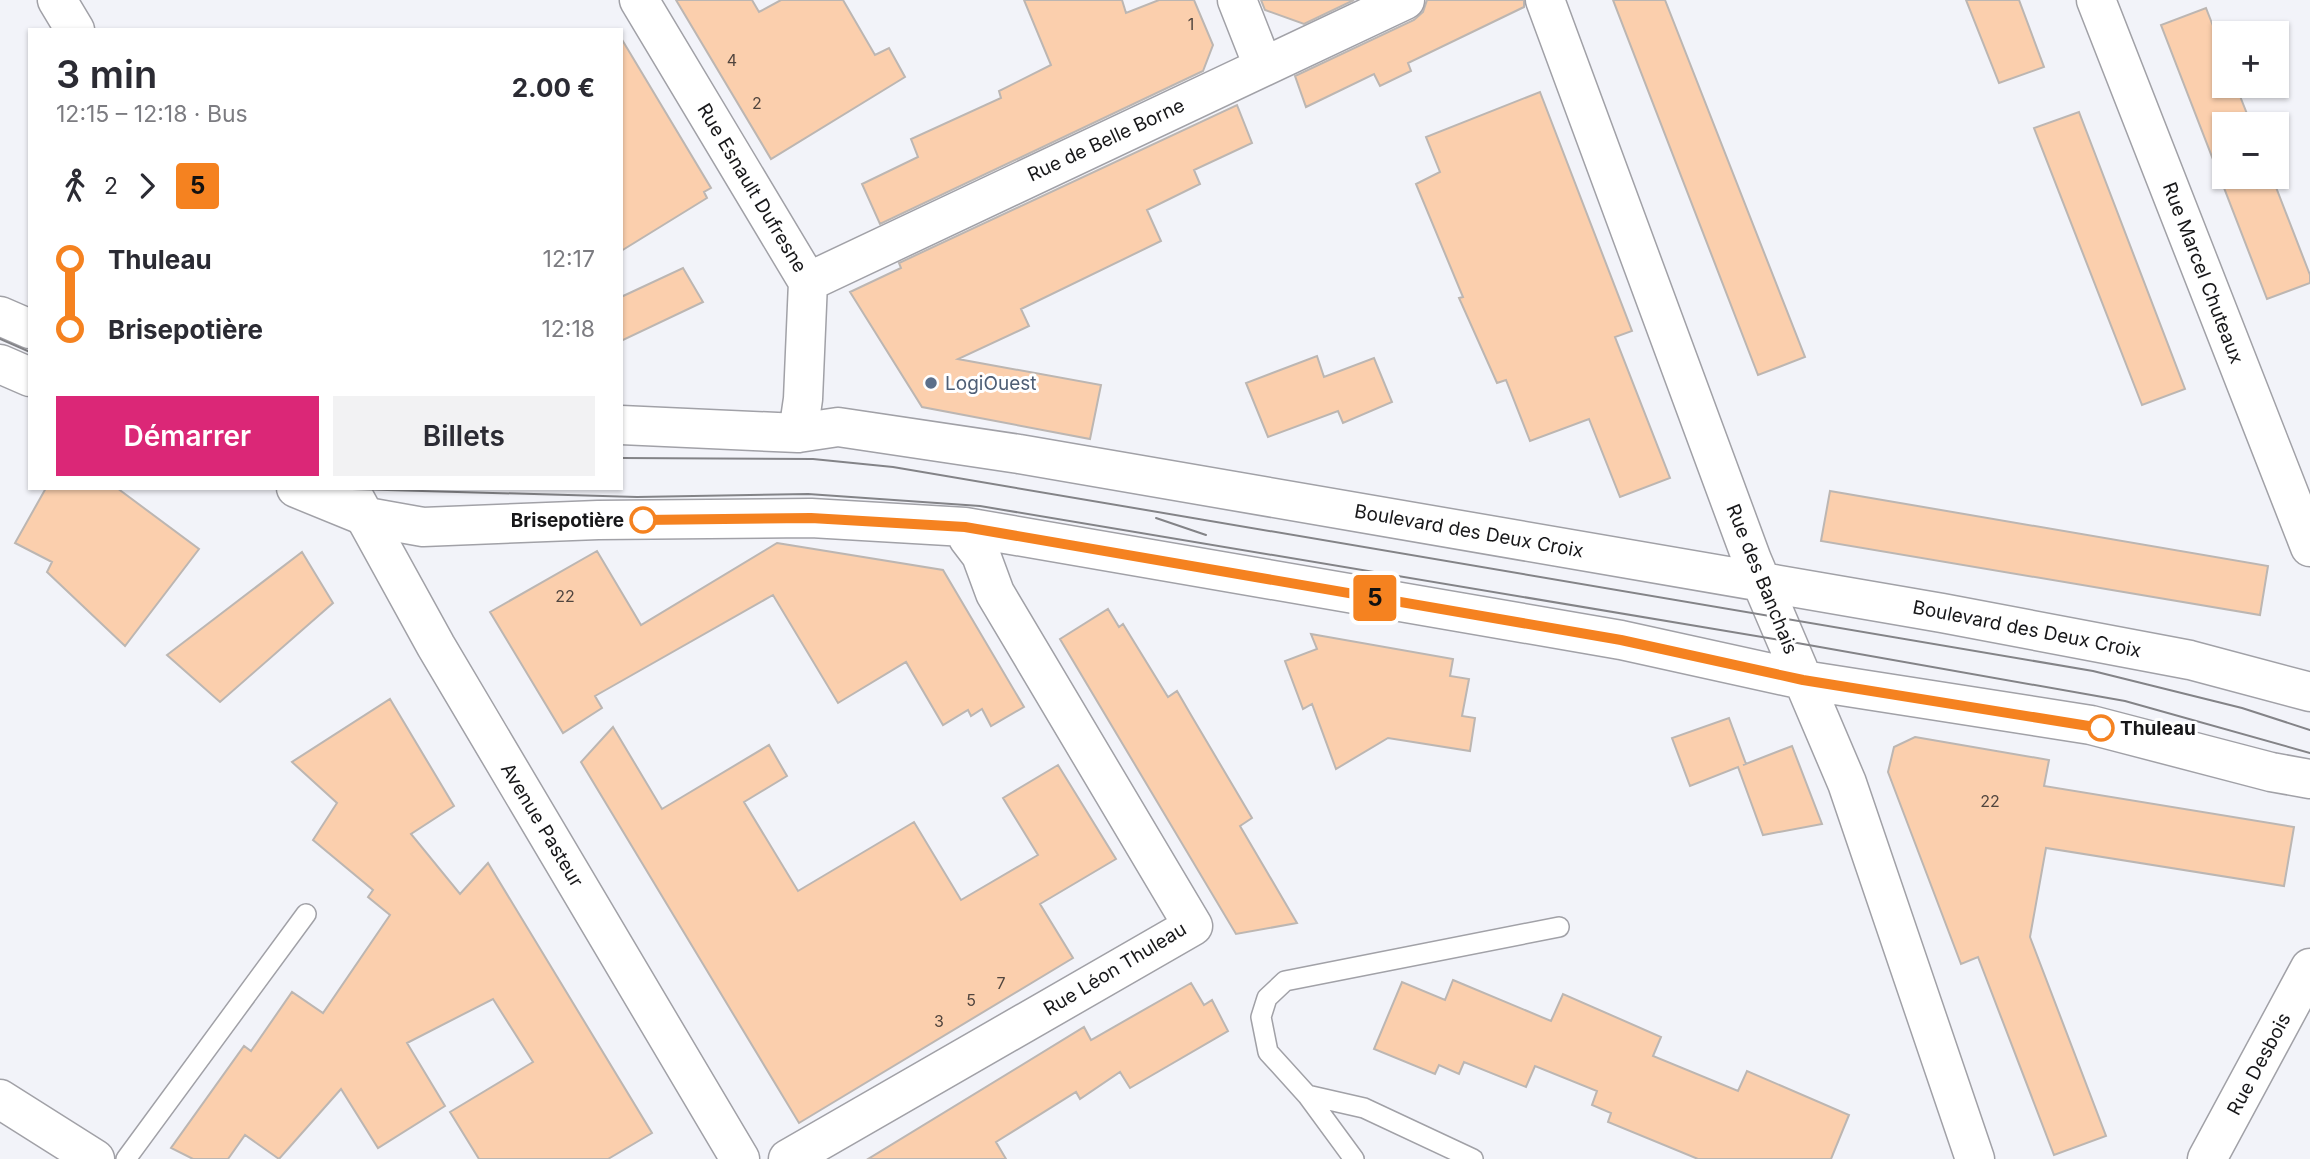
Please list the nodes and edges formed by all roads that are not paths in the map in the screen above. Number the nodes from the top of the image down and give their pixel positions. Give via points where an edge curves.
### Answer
1 (57, 0) edge
2 (639, 0) edge
3 (1237, 0) edge
4 (1405, 0) edge
5 (1545, 0) edge
6 (2096, 0) edge
7 (74, 28) edge
8 (1263, 66) junction
9 (808, 282) junction
10 (0, 316) edge
11 (28, 328) edge
12 (0, 364) edge
13 (28, 376) edge
14 (623, 425) edge
15 (798, 433) junction
16 (304, 490) edge
17 (358, 503) edge
18 (965, 527) junction
19 (2310, 547) edge
20 (1761, 581) junction
21 (1803, 680) junction
22 (2310, 692) edge
23 (2310, 779) edge
24 (306, 914) dead end
25 (1559, 927) dead end
26 (2310, 968) edge
27 (1307, 1095) junction
28 (0, 1099) edge
29 (95, 1159) edge
30 (126, 1159) edge
31 (740, 1159) edge
32 (788, 1159) edge
33 (1354, 1159) edge
34 (1473, 1159) edge
35 (1975, 1159) edge
36 (2207, 1159) edge

1 - 7 street
2 - 9 street, Rue Esnault Dufresne
3 - 8 street
4 - 8 street, Rue de Belle Borne
5 - 20 street, Rue des Banchais
6 - 19 street, Rue Marcel Chuteaux
8 - 9 street, Rue de Belle Borne
9 - 15 street, Rue Esnault Dufresne
10 - 11 street
12 - 13 street
14 - 15 street, Boulevard des Deux Croix
15 - 20 street, Boulevard des Deux Croix via 838,427 1006,452
16 - 17 street
17 - 18 street via 423,527 811,518
17 - 31 street, Avenue Pasteur via 436,646
18 - 21 street via 1621,640
18 - 32 street, Rue Léon Thuleau via 996,593 1193,926
20 - 21 street, Rue des Banchais
20 - 22 street, Boulevard des Deux Croix via 2190,660
21 - 23 street via 2091,725
21 - 35 street, Rue des Banchais via 1847,783
24 - 30 lane
25 - 27 lane via 1285,981 1267,998 1261,1017 1268,1052
26 - 36 street, Rue Desbois
27 - 33 lane
27 - 34 lane via 1364,1108
28 - 29 street

